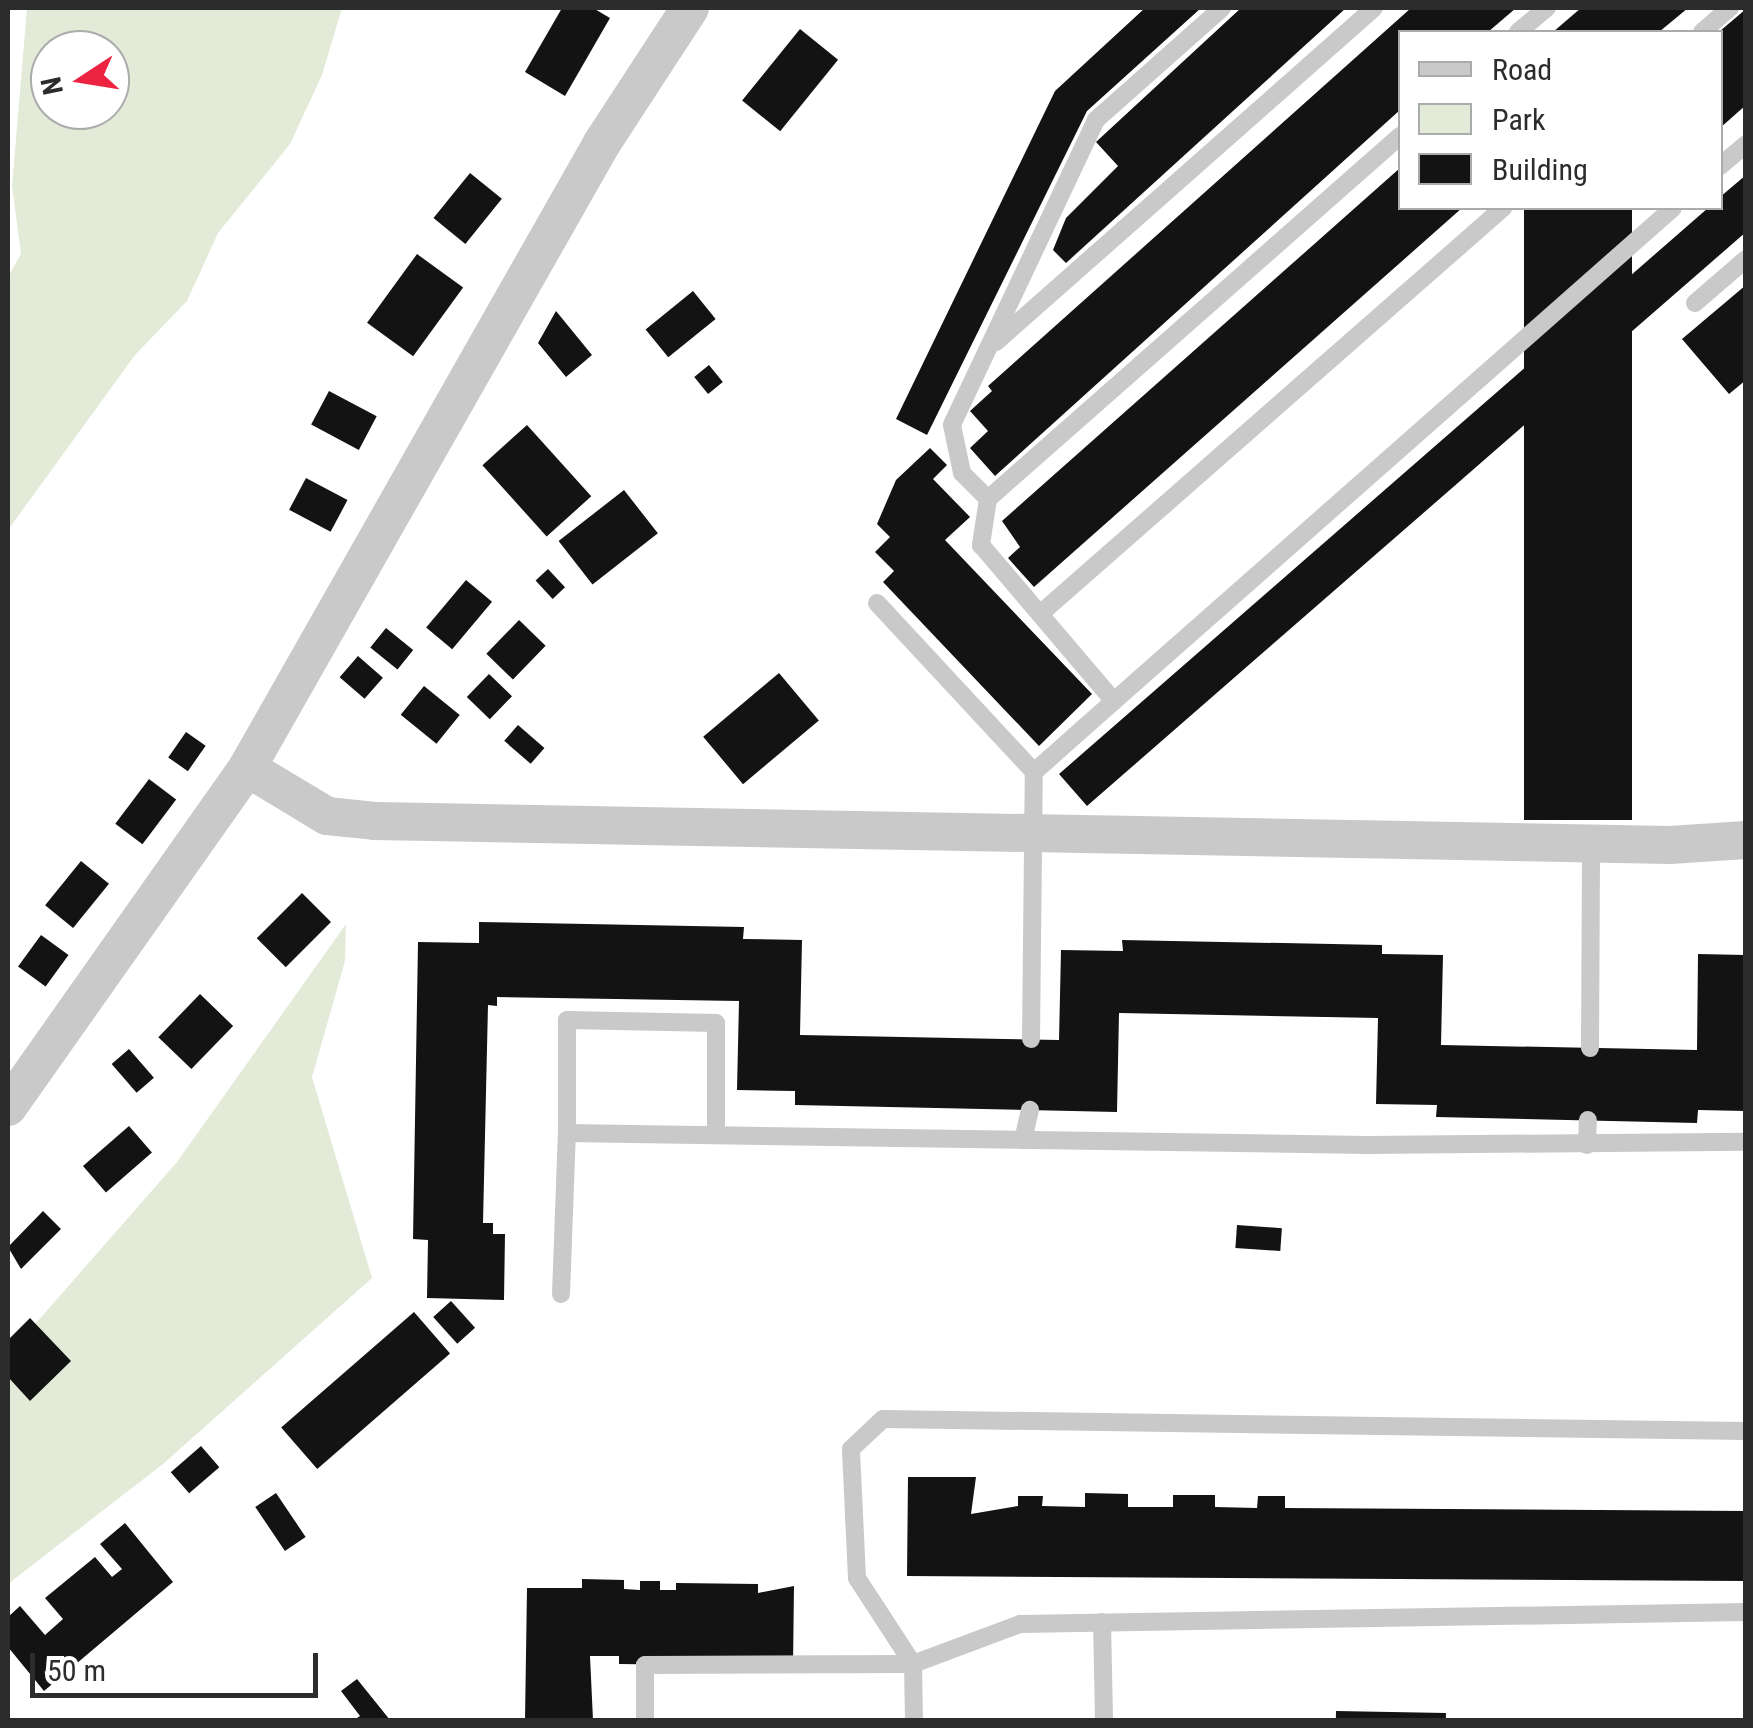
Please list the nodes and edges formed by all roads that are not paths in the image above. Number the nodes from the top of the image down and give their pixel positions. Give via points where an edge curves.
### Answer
1 (690, 8) edge
2 (1222, 8) edge
3 (1374, 8) edge
4 (1547, 8) edge
5 (1730, 8) edge
6 (1520, 30) edge
7 (1704, 30) edge
8 (1398, 138) edge
9 (1746, 144) edge
10 (1723, 163) edge
11 (1501, 210) edge
12 (1672, 210) edge
13 (1746, 260) edge
14 (1695, 303) dead end
15 (988, 348) junction
16 (988, 499) junction
17 (877, 604) dead end
18 (1040, 614) junction
19 (1114, 702) junction
20 (247, 768) junction
21 (1034, 772) junction
22 (1032, 835) junction
23 (1746, 840) edge
24 (1592, 844) junction
25 (1031, 1040) dead end
26 (1590, 1048) dead end
27 (8, 1107) edge
28 (1030, 1110) dead end
29 (1588, 1120) dead end
30 (567, 1133) junction
31 (716, 1135) junction
32 (1023, 1140) junction
33 (1746, 1142) edge
34 (1588, 1146) junction
35 (561, 1294) dead end
36 (1746, 1431) edge
37 (1746, 1612) edge
38 (1102, 1622) junction
39 (912, 1664) junction
40 (645, 1720) edge
41 (914, 1720) edge
42 (1104, 1720) edge

1 - 20 street via 602,143
2 - 15 lane via 1096,120
3 - 15 lane
4 - 6 lane
5 - 7 lane
8 - 16 lane
9 - 10 lane
11 - 18 lane
12 - 19 lane
13 - 14 lane
15 - 16 lane via 952,425 962,473
16 - 18 lane via 981,544
17 - 21 lane
18 - 19 lane
19 - 21 lane
20 - 22 street via 293,802 327,816 359,819
20 - 27 street
21 - 22 lane
22 - 24 street
22 - 25 lane
23 - 24 street
24 - 26 lane
28 - 32 lane
29 - 34 lane
30 - 31 lane
30 - 31 lane via 566,1020 585,1020 716,1022
30 - 35 lane
31 - 32 lane
32 - 34 lane
33 - 34 lane
36 - 39 lane via 884,1419 851,1448 857,1578
37 - 38 lane
38 - 39 lane via 1020,1624
38 - 42 lane
39 - 40 lane via 646,1665
39 - 41 lane

